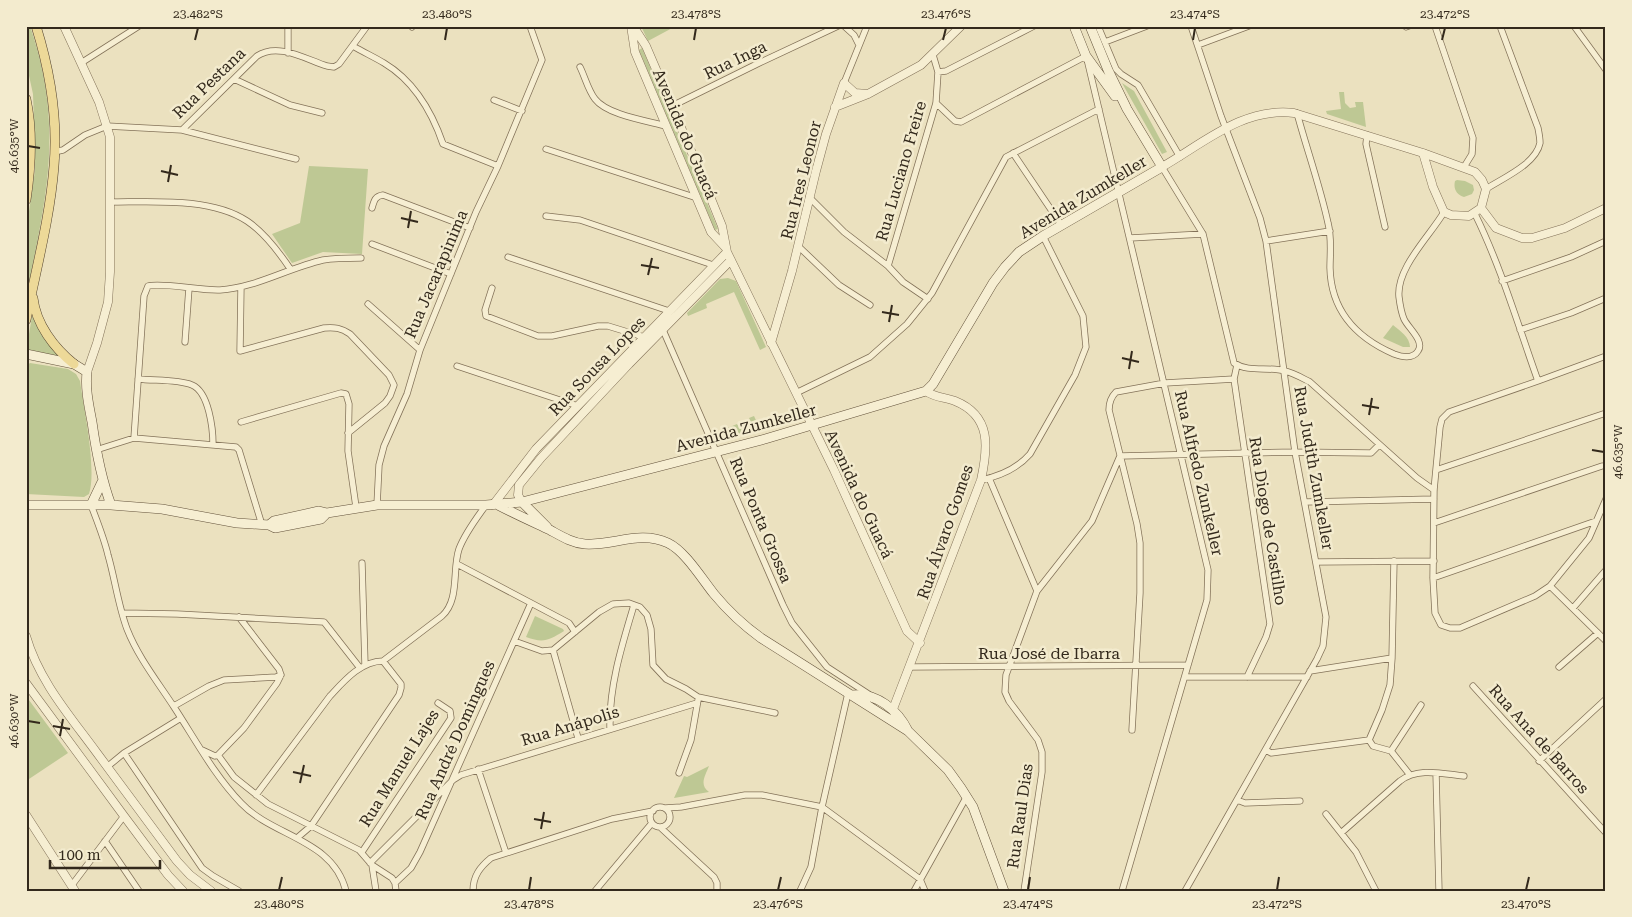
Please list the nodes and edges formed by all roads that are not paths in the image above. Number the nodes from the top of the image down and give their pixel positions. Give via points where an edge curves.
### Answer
1 (36, 26) edge
2 (64, 26) edge
3 (138, 26) edge
4 (288, 26) edge
5 (367, 26) edge
6 (530, 26) edge
7 (632, 26) edge
8 (838, 26) edge
9 (844, 26) edge
10 (867, 26) edge
11 (961, 26) edge
12 (1034, 26) edge
13 (1074, 26) edge
14 (1090, 26) edge
15 (1098, 26) edge
16 (1147, 26) edge
17 (1191, 26) edge
18 (1249, 26) edge
19 (1435, 26) edge
20 (1500, 26) edge
21 (1574, 26) edge
22 (1105, 42) junction
23 (859, 45) junction
24 (1198, 45) junction
25 (353, 46) junction
26 (288, 53) junction
27 (933, 55) junction
28 (1086, 57) junction
29 (81, 63) junction
30 (580, 67) dead end
31 (1606, 70) edge
32 (938, 72) junction
33 (234, 79) junction
34 (844, 83) junction
35 (868, 94) junction
36 (26, 99) edge
37 (494, 100) dead end
38 (936, 103) junction
39 (672, 106) junction
40 (835, 107) junction
41 (1099, 109) junction
42 (1126, 109) junction
43 (522, 111) junction
44 (322, 113) dead end
45 (1297, 114) junction
46 (107, 126) junction
47 (666, 126) junction
48 (1226, 128) junction
49 (182, 130) junction
50 (1367, 136) junction
51 (546, 148) dead end
52 (54, 152) junction
53 (1013, 153) junction
54 (1423, 153) junction
55 (1180, 157) junction
56 (296, 159) dead end
57 (498, 166) junction
58 (1162, 167) junction
59 (1464, 167) junction
60 (1486, 189) junction
61 (1119, 193) junction
62 (697, 198) junction
63 (809, 198) junction
64 (26, 200) edge
65 (110, 202) junction
66 (372, 208) dead end
67 (1606, 208) edge
68 (1478, 211) junction
69 (1444, 212) junction
70 (546, 216) dead end
71 (1062, 226) junction
72 (1385, 227) dead end
73 (470, 228) junction
74 (1330, 231) junction
75 (1203, 234) junction
76 (1043, 236) junction
77 (1130, 238) junction
78 (1266, 241) junction
79 (1606, 241) edge
80 (372, 244) dead end
81 (798, 246) junction
82 (726, 249) junction
83 (508, 257) dead end
84 (361, 258) dead end
85 (731, 260) junction
86 (713, 265) junction
87 (888, 266) junction
88 (290, 270) junction
89 (451, 274) junction
90 (1502, 280) junction
91 (241, 287) junction
92 (189, 288) junction
93 (492, 288) dead end
94 (32, 292) junction
95 (1606, 298) edge
96 (928, 299) junction
97 (368, 304) dead end
98 (870, 305) dead end
99 (669, 311) junction
100 (26, 320) edge
101 (663, 330) junction
102 (1520, 330) junction
103 (644, 337) junction
104 (185, 342) dead end
105 (771, 343) junction
106 (420, 350) junction
107 (26, 354) edge
108 (1606, 356) edge
109 (74, 364) junction
110 (1237, 365) junction
111 (457, 366) dead end
112 (1283, 370) junction
113 (87, 372) junction
114 (138, 379) junction
115 (1234, 379) junction
116 (1538, 381) junction
117 (1165, 383) junction
118 (926, 391) junction
119 (796, 393) junction
120 (578, 406) junction
121 (1606, 412) edge
122 (241, 422) dead end
123 (811, 426) junction
124 (348, 433) junction
125 (134, 438) junction
126 (214, 445) junction
127 (1379, 445) junction
128 (96, 450) junction
129 (716, 452) junction
130 (1295, 452) junction
131 (1180, 454) junction
132 (1244, 454) junction
133 (1120, 456) junction
134 (1605, 468) edge
135 (1436, 470) junction
136 (514, 477) junction
137 (985, 479) junction
138 (102, 482) junction
139 (519, 485) junction
140 (1434, 490) junction
141 (1434, 499) junction
142 (522, 502) junction
143 (1305, 502) junction
144 (1605, 504) edge
145 (26, 505) edge
146 (91, 505) junction
147 (111, 505) junction
148 (377, 505) junction
149 (492, 505) junction
150 (356, 507) junction
151 (1596, 521) junction
152 (1434, 523) junction
153 (265, 525) junction
154 (550, 530) junction
155 (1394, 561) junction
156 (1434, 561) junction
157 (1316, 562) junction
158 (362, 563) dead end
159 (457, 564) junction
160 (1606, 570) edge
161 (1433, 578) junction
162 (1550, 586) junction
163 (1037, 591) junction
164 (531, 603) junction
165 (634, 605) junction
166 (1573, 608) junction
167 (122, 614) junction
168 (239, 617) junction
169 (576, 632) junction
170 (1598, 633) junction
171 (26, 636) edge
172 (1606, 641) edge
173 (514, 642) junction
174 (920, 643) junction
175 (554, 650) junction
176 (1392, 658) junction
177 (383, 661) junction
178 (1188, 665) junction
179 (1135, 666) junction
180 (363, 667) junction
181 (910, 667) junction
182 (1559, 667) dead end
183 (1009, 668) junction
184 (1309, 674) junction
185 (280, 675) junction
186 (1185, 677) junction
187 (1247, 677) junction
188 (26, 683) edge
189 (1472, 686) dead end
190 (850, 694) junction
191 (871, 696) junction
192 (1606, 699) edge
193 (698, 700) junction
194 (438, 703) dead end
195 (175, 705) junction
196 (1422, 705) dead end
197 (868, 707) junction
198 (893, 709) junction
199 (775, 713) dead end
200 (181, 718) junction
201 (899, 722) junction
202 (610, 728) junction
203 (1132, 730) dead end
204 (578, 738) junction
205 (1369, 740) junction
206 (201, 750) junction
207 (1266, 750) junction
208 (1390, 751) junction
209 (124, 753) junction
210 (218, 755) junction
211 (1538, 761) junction
212 (107, 766) junction
213 (478, 769) junction
214 (679, 773) dead end
215 (1436, 773) junction
216 (1410, 775) junction
217 (1464, 776) dead end
218 (453, 780) junction
219 (256, 795) junction
220 (967, 796) junction
221 (1237, 800) junction
222 (1300, 801) dead end
223 (681, 807) junction
224 (822, 807) junction
225 (665, 808) junction
226 (653, 811) junction
227 (635, 814) junction
228 (1326, 814) dead end
229 (26, 815) edge
230 (124, 816) junction
231 (670, 816) junction
232 (655, 824) junction
233 (667, 825) junction
234 (311, 826) junction
235 (1342, 833) junction
236 (1606, 833) edge
237 (297, 838) junction
238 (672, 840) junction
239 (105, 841) junction
240 (362, 852) junction
241 (506, 853) junction
242 (371, 864) junction
243 (920, 879) junction
244 (395, 883) junction
245 (74, 888) edge
246 (139, 891) edge
247 (183, 891) edge
248 (211, 891) edge
249 (239, 891) edge
250 (346, 891) edge
251 (376, 891) edge
252 (396, 891) edge
253 (473, 891) edge
254 (595, 891) edge
255 (717, 891) edge
256 (800, 891) edge
257 (914, 891) edge
258 (925, 891) edge
259 (1004, 891) edge
260 (1024, 891) edge
261 (1122, 891) edge
262 (1185, 891) edge
263 (1376, 891) edge
264 (1439, 891) edge

1 - 52 main road via 48,72
2 - 29 street
3 - 29 street
4 - 26 street
5 - 25 street, Rua Pestana
6 - 43 street, Rua Jacarapinima via 542,60
7 - 39 street, Avenida do Guacá via 646,46
7 - 47 street, Avenida do Guacá via 635,52
8 - 39 street, Rua Inga
9 - 23 street
10 - 23 street, Rua Ires Leonor
11 - 27 street
12 - 32 street via 946,71
13 - 28 main road
14 - 42 main road
15 - 22 street
16 - 22 street
17 - 24 street, Rua Judith Zumkeller
18 - 24 street
19 - 59 street via 1473,138 1472,154
20 - 60 street via 1540,140 1531,160
21 - 31 street
22 - 55 street via 1116,69 1138,84
23 - 34 street, Rua Ires Leonor
24 - 48 street, Rua Judith Zumkeller
25 - 26 street, Rua Pestana via 334,67
25 - 57 street via 400,74 432,115 443,144
26 - 33 street, Rua Pestana via 264,51
27 - 32 street, Rua Luciano Freire
27 - 35 street
28 - 38 street via 960,122
28 - 41 street, Rua Alfredo Zunkeller
28 - 42 main road
29 - 46 street
30 - 47 street via 594,98 603,107
32 - 38 street, Rua Luciano Freire
33 - 44 street via 290,105
33 - 49 street, Rua Pestana
34 - 35 street via 853,92
34 - 40 street, Rua Ires Leonor
35 - 40 street
36 - 64 main road via 30,149
37 - 43 street
38 - 87 street, Rua Luciano Freire
39 - 82 street, Avenida do Guacá via 722,226
40 - 63 street, Rua Ires Leonor
41 - 53 street
41 - 61 street, Rua Alfredo Zunkeller
42 - 58 main road
43 - 57 street, Rua Jacarapinima
45 - 48 street, Avenida Zumkeller via 1280,111 1255,115
45 - 50 street, Avenida Zumkeller
45 - 74 street
46 - 49 street, Rua Pestana
46 - 52 street
46 - 65 street via 110,137
47 - 62 street, Avenida do Guacá
48 - 55 street, Avenida Zumkeller
48 - 78 street, Rua Judith Zumkeller
49 - 56 street
50 - 54 street, Avenida Zumkeller
50 - 72 street via 1366,144
51 - 62 street
52 - 94 main road via 48,211
53 - 71 street
53 - 96 street via 1006,157
54 - 59 street, Avenida Zumkeller
54 - 69 street
55 - 58 street, Avenida Zumkeller
57 - 73 street, Rua Jacarapinima
58 - 61 main road, Avenida Zumkeller
58 - 75 street
59 - 60 street, Avenida Zumkeller via 1475,172
60 - 68 street
61 - 71 main road, Avenida Zumkeller
61 - 77 street, Rua Alfredo Zunkeller
62 - 82 street, Avenida do Guacá via 711,232
63 - 81 street, Rua Ires Leonor
63 - 87 street via 844,232
65 - 88 street via 187,203 231,213 261,232
65 - 113 street via 108,302
66 - 73 street via 375,198 383,195
67 - 68 street via 1565,228 1532,238 1522,238 1496,228
68 - 69 street via 1469,216
68 - 90 street
69 - 74 street via 1400,280 1400,307 1420,348 1410,357 1381,348 1351,325 1340,311 1330,270
70 - 86 street via 580,220
71 - 76 main road, Avenida Zumkeller
73 - 89 street, Rua Jacarapinima
74 - 78 street
75 - 77 street
75 - 110 street via 1232,356
76 - 118 main road, Avenida Zumkeller via 1019,252 1005,267
76 - 137 street via 1083,316 1086,347 1075,376 1030,454 1022,464
77 - 117 street, Rua Alfredo Zunkeller
78 - 112 street, Rua Judith Zumkeller
79 - 90 street via 1571,257
80 - 89 street
81 - 98 street via 839,285
81 - 105 street, Rua Ires Leonor
82 - 85 street, Avenida do Guacá
82 - 86 street, Rua Sousa Lopes
83 - 99 street
84 - 88 street via 323,260
85 - 101 street, Rua Sousa Lopes
85 - 105 street, Avenida do Guacá
86 - 99 street, Rua Sousa Lopes
87 - 96 street via 903,282
88 - 91 street
89 - 106 street, Rua Jacarapinima
90 - 102 street
91 - 92 street via 220,290
91 - 124 street via 240,351 335,327 350,334 389,375 394,385 390,396
92 - 104 street
92 - 114 street via 148,286 144,296
93 - 103 street via 486,316 534,335 552,336 608,326
94 - 100 main road
94 - 109 main road via 35,310 50,338
95 - 102 street
96 - 119 street via 907,324 870,358
97 - 106 street
99 - 103 street, Rua Sousa Lopes
101 - 129 street, Rua Ponta Grossa
101 - 139 street, Rua Sousa Lopes
102 - 116 street
103 - 120 street, Rua Sousa Lopes
105 - 119 street, Avenida do Guacá
106 - 148 street, Rua Jacarapinima via 412,382 381,455
107 - 109 main road
108 - 116 street
109 - 113 main road
110 - 112 street
110 - 115 street, Rua Diogo de Castilho
111 - 120 street
112 - 127 street via 1310,382
112 - 130 street, Rua Judith Zumkeller
113 - 128 main road via 87,395
114 - 125 street
114 - 126 street via 181,383 199,390 204,396
115 - 117 street
115 - 132 street, Rua Diogo de Castilho
116 - 135 street via 1445,415 1440,427
117 - 131 street, Rua Alfredo Zunkeller
117 - 133 street via 1116,392 1111,397 1109,410
118 - 123 main road, Avenida Zumkeller
118 - 137 street, Rua Álvaro Gomes via 932,396 960,404 978,417 986,439
119 - 123 street, Avenida do Guacá
120 - 136 street, Rua Sousa Lopes
121 - 135 street
122 - 124 street via 342,393 348,397
123 - 129 main road, Avenida Zumkeller
123 - 174 street, Avenida do Guacá via 908,631
124 - 150 street
125 - 126 street
125 - 128 street
126 - 153 street via 239,450
127 - 130 street via 1371,453
127 - 140 street
128 - 138 main road
129 - 142 main road, Avenida Zumkeller
129 - 191 street, Rua Ponta Grossa via 792,623 826,667
130 - 132 street
130 - 143 street, Rua Judith Zumkeller
131 - 132 street
131 - 133 street
131 - 178 street, Rua Alfredo Zunkeller via 1208,577 1207,600
132 - 187 street, Rua Diogo de Castilho via 1270,624
133 - 163 street, Rua Raul Dias via 1092,521
133 - 179 street via 1140,543
134 - 152 street
135 - 140 street
136 - 139 street
136 - 149 street, Rua Sousa Lopes
137 - 163 street
137 - 174 street, Rua Álvaro Gomes
138 - 146 main road
138 - 147 main road
139 - 142 street via 518,495
140 - 141 street
141 - 143 street
141 - 152 street
142 - 149 main road, Avenida Zumkeller
142 - 154 main road
143 - 157 street, Rua Judith Zumkeller
144 - 151 street
145 - 146 main road, Avenida Zumkeller
146 - 147 main road, Avenida Zumkeller
146 - 167 street via 108,554
147 - 153 main road, Avenida Zumkeller via 162,509
148 - 149 main road, Avenida Zumkeller
148 - 150 main road, Avenida Zumkeller
149 - 154 main road
149 - 159 street via 463,540
150 - 153 main road, Avenida Zumkeller via 327,513 321,519 275,528
151 - 161 street
151 - 162 street via 1590,538
152 - 156 street
154 - 190 main road via 573,542 586,544 631,538 667,542 738,620
155 - 156 street
155 - 157 street
155 - 176 street
156 - 161 street
157 - 184 street, Rua Judith Zumkeller via 1326,617 1325,634 1323,646
158 - 180 street
159 - 164 street
159 - 177 street via 451,602 446,612
160 - 166 street
161 - 162 street via 1435,613 1441,624 1450,628 1460,628 1535,596
162 - 166 street
163 - 183 street, Rua Raul Dias
164 - 169 street via 569,623
164 - 173 street, Rua André Domingues
165 - 169 street via 613,604
165 - 193 street via 644,609 650,620 653,665 666,679
165 - 202 street via 618,661
166 - 170 street
167 - 168 street
167 - 195 street via 140,656
168 - 180 street via 324,622
168 - 185 street via 279,669
169 - 175 street
170 - 172 street
170 - 182 street
171 - 212 street via 47,684
173 - 175 street via 542,651
173 - 218 street, Rua André Domingues
174 - 181 street, Rua Álvaro Gomes
175 - 204 street
176 - 184 street
176 - 205 street via 1390,685
177 - 180 street via 370,662
177 - 234 street via 400,684 398,695
178 - 179 street, Rua José de Ibarra
178 - 186 street, Rua Alfredo Zunkeller
179 - 183 street, Rua José de Ibarra
179 - 203 street
180 - 219 street via 330,696
181 - 183 street, Rua José de Ibarra
181 - 198 street, Rua Álvaro Gomes
183 - 260 street, Rua Raul Dias via 1005,678 1008,701 1038,740 1042,752 1042,772
184 - 187 street
184 - 207 street, Rua Judith Zumkeller
185 - 195 street via 224,680
185 - 210 street via 249,722
186 - 187 street
186 - 261 street, Rua Alfredo Zunkeller
188 - 230 street
189 - 211 street, Rua Ana de Barros
190 - 191 main road
190 - 197 main road
190 - 224 street
191 - 197 main road
191 - 198 main road
192 - 211 street
193 - 199 street
193 - 202 street, Rua Anápolis
193 - 214 street via 691,740
194 - 240 street, Rua Manuel Lajes via 450,711 451,718
195 - 200 street
196 - 208 street
197 - 201 main road
198 - 201 main road
200 - 206 street
200 - 209 street
201 - 220 main road via 948,770
202 - 204 street, Rua Anápolis
204 - 213 street, Rua Anápolis
205 - 207 street via 1271,753
205 - 208 street via 1373,746
206 - 210 street
206 - 237 street via 242,805 262,820
207 - 221 street, Rua Judith Zumkeller
208 - 216 street
209 - 212 street
209 - 249 street via 202,868
210 - 219 street via 234,777
211 - 236 street, Rua Ana de Barros
212 - 248 street via 177,861
213 - 218 street, Rua Anápolis
213 - 241 street
215 - 216 street
215 - 217 street
215 - 264 street
216 - 235 street
218 - 242 street
218 - 244 street, Rua André Domingues via 420,852
219 - 234 street
220 - 243 street
220 - 259 main road
221 - 222 street via 1245,803
221 - 262 street, Rua Judith Zumkeller
223 - 224 street via 745,794
223 - 225 street
223 - 231 street
224 - 243 street
224 - 256 street via 811,866
225 - 226 street
225 - 231 street
226 - 227 street
226 - 232 street
227 - 232 street via 644,815
227 - 241 street
228 - 235 street
229 - 245 street
230 - 239 street
230 - 247 street
231 - 233 street
232 - 233 street
232 - 238 street
232 - 254 street
233 - 238 street
234 - 237 street
234 - 240 street
235 - 263 street
237 - 250 street via 320,851 335,866
238 - 255 street via 714,877
239 - 245 street
239 - 246 street
240 - 242 street
241 - 253 street via 491,858 477,872
242 - 244 street
242 - 251 street
243 - 257 street
243 - 258 street
244 - 252 street

